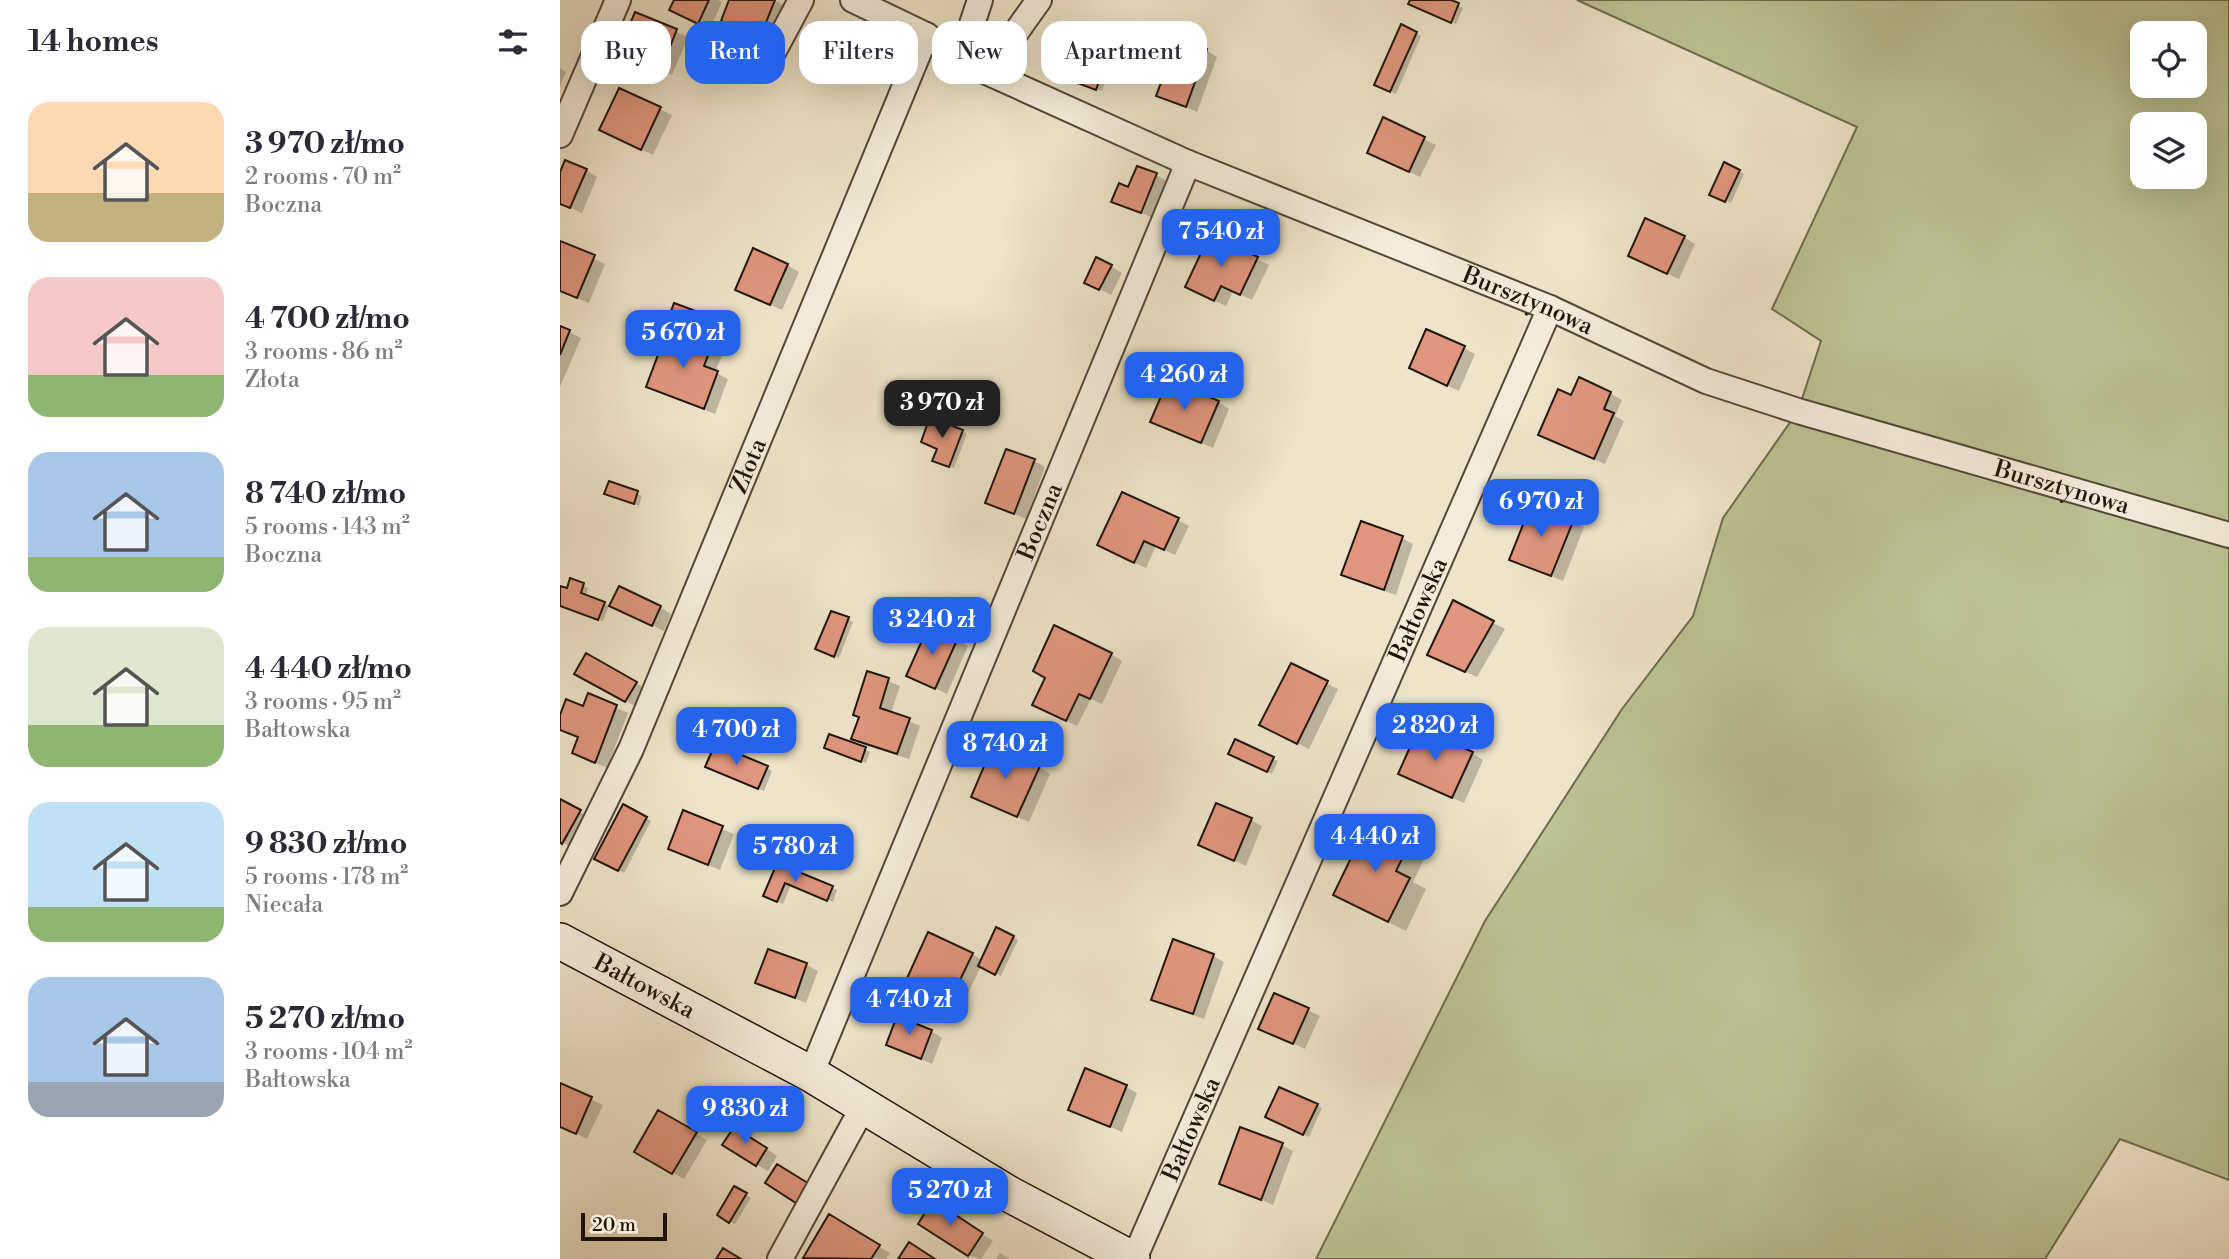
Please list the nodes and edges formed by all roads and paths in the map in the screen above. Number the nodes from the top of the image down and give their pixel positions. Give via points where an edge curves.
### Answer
1 (618, 0) edge
2 (801, 0) edge
3 (853, 0) edge
4 (980, 0) edge
5 (1039, 0) edge
6 (973, 21) edge
7 (1024, 21) edge
8 (785, 30) edge
9 (926, 35) junction
10 (932, 39) edge
11 (1014, 84) edge
12 (560, 135) edge
13 (1188, 163) junction
14 (1550, 308) junction
15 (2229, 535) edge
16 (560, 893) edge
17 (560, 941) edge
18 (811, 1074) junction
19 (863, 1107) junction
20 (780, 1259) edge
21 (1133, 1259) edge

1 - 12 street
2 - 8 street
3 - 9 street, Bursztynowa
4 - 6 street
5 - 7 street
9 - 10 street, Bursztynowa
9 - 16 street, Złota via 641,725
11 - 13 street, Bursztynowa
13 - 14 street, Bursztynowa
13 - 18 street, Boczna
14 - 15 street, Bursztynowa via 1706,381
14 - 21 street, Bałtowska
17 - 18 main road, Bałtowska
18 - 19 main road, Bałtowska
19 - 20 street
19 - 21 main road, Bałtowska via 1009,1194

